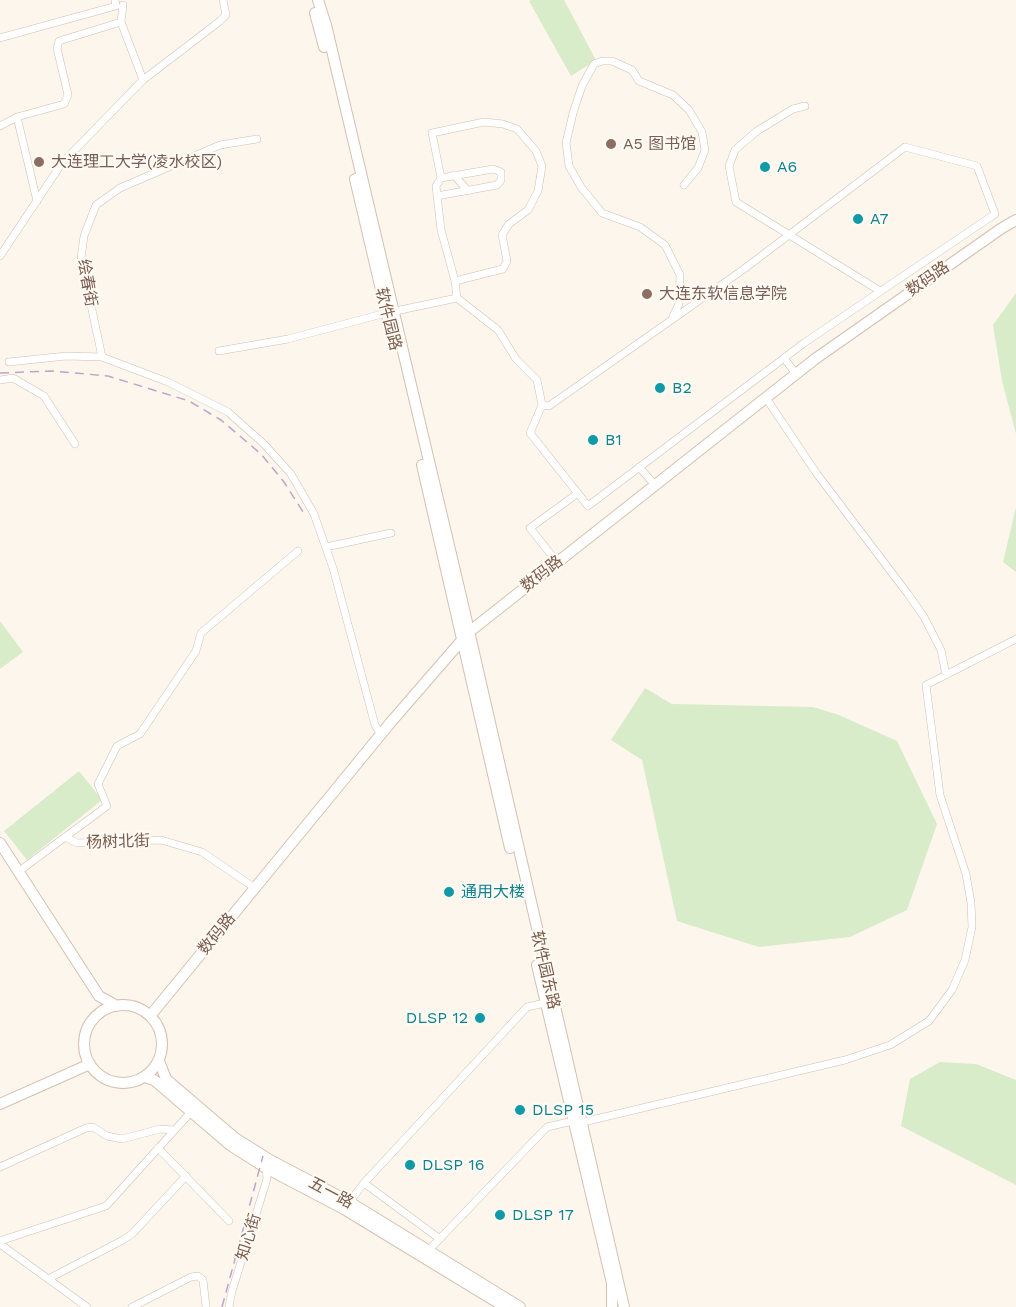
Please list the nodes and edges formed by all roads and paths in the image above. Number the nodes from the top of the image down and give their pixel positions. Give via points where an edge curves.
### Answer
1 (115, 0) edge
2 (222, 0) edge
3 (311, 0) edge
4 (318, 0) edge
5 (123, 5) dead end
6 (121, 22) junction
7 (0, 38) edge
8 (143, 80) junction
9 (805, 106) dead end
10 (18, 117) junction
11 (0, 126) edge
12 (257, 139) dead end
13 (454, 175) junction
14 (441, 178) junction
15 (684, 185) dead end
16 (468, 191) junction
17 (438, 196) junction
18 (37, 201) junction
19 (1016, 220) edge
20 (788, 235) junction
21 (0, 256) edge
22 (455, 281) junction
23 (880, 291) junction
24 (457, 298) junction
25 (390, 312) junction
26 (672, 319) junction
27 (219, 351) dead end
28 (102, 357) junction
29 (784, 358) junction
30 (9, 362) dead end
31 (796, 374) junction
32 (0, 380) edge
33 (766, 398) junction
34 (542, 405) junction
35 (75, 444) dead end
36 (639, 467) junction
37 (655, 485) junction
38 (578, 493) junction
39 (391, 533) dead end
40 (326, 547) junction
41 (298, 551) dead end
42 (556, 562) junction
43 (463, 605) junction
44 (493, 613) junction
45 (466, 635) junction
46 (1016, 639) edge
47 (446, 657) junction
48 (467, 660) junction
49 (946, 675) junction
50 (381, 735) junction
51 (65, 837) junction
52 (0, 843) edge
53 (18, 872) junction
54 (255, 888) junction
55 (99, 996) junction
56 (545, 1002) junction
57 (117, 1006) junction
58 (97, 1015) junction
59 (150, 1016) junction
60 (159, 1060) junction
61 (89, 1061) junction
62 (145, 1077) junction
63 (0, 1096) edge
64 (0, 1104) edge
65 (191, 1112) junction
66 (576, 1122) junction
67 (174, 1130) junction
68 (158, 1148) junction
69 (0, 1167) edge
70 (266, 1168) junction
71 (186, 1176) junction
72 (364, 1183) junction
73 (347, 1205) junction
74 (229, 1221) dead end
75 (440, 1239) junction
76 (0, 1243) edge
77 (426, 1253) junction
78 (48, 1279) junction
79 (87, 1307) edge
80 (132, 1307) edge
81 (206, 1307) edge
82 (230, 1307) edge
83 (505, 1307) edge
84 (520, 1307) edge
85 (612, 1307) edge
86 (624, 1307) edge

1 - 7 street via 116,6
2 - 8 street via 226,15
3 - 25 main road, 软件园路
4 - 25 main road, 软件园路
5 - 6 street
6 - 8 street
6 - 10 street via 59,41 57,48 68,95 64,105
8 - 18 street via 62,164
9 - 20 street via 757,131 735,150 729,166 736,202
10 - 11 street
10 - 18 street
12 - 28 street, 绘春街 via 220,145 120,188 96,205 81,258
13 - 14 street
13 - 16 street
13 - 16 street via 493,169 501,172 498,185
14 - 17 street via 436,186
14 - 22 street via 432,133 484,122 517,129 536,151 542,166 538,191 528,210 509,224 502,236 507,261 503,269
15 - 26 street via 699,168 705,150 702,132 689,110 673,95 639,81 632,70 612,61 594,64 573,113 566,143 569,166 602,213 640,227 665,245 680,275 679,304
16 - 17 street
17 - 22 street via 441,230
18 - 21 street
19 - 31 main road, 数码路
20 - 23 street
20 - 23 street via 905,147 977,166 995,214
20 - 26 street
22 - 24 street
23 - 29 street
24 - 25 street
24 - 34 street via 498,330 516,359 537,380
25 - 27 street via 288,339
25 - 43 main road, 软件园路
25 - 45 main road, 软件园路
26 - 34 street via 549,406
28 - 30 street
28 - 40 street via 168,382 228,412 291,474 314,514
29 - 31 street
29 - 36 street
31 - 33 main road, 数码路
32 - 35 street via 13,378 44,396
33 - 37 main road, 数码路
33 - 49 street via 817,474 908,594 941,650
34 - 38 street via 530,433
36 - 37 street
36 - 38 street via 588,506
37 - 42 main road, 数码路
38 - 42 street via 530,528
39 - 40 street
40 - 50 street
41 - 51 street via 201,633 196,651 140,734 117,746 98,784 107,806
42 - 44 main road, 数码路
43 - 44 main road via 475,614
43 - 45 main road, 软件园路
44 - 45 main road, 数码路
45 - 47 main road, 数码路
45 - 48 main road, 软件园东路
45 - 66 main road, 软件园东路
46 - 49 street
47 - 48 main road
47 - 50 main road, 数码路
48 - 56 main road, 软件园东路
49 - 66 street via 926,685 940,795 966,874 972,927 965,960 952,990 928,1021 890,1045 845,1060
50 - 54 main road, 数码路
51 - 53 street, 杨树北街
51 - 54 street, 杨树北街 via 77,843 161,840 202,852
52 - 53 main road
53 - 55 main road
54 - 59 main road, 数码路
55 - 57 main road
55 - 58 main road
56 - 66 main road, 软件园东路
56 - 72 street via 527,1007
57 - 58 main road
57 - 59 main road via 133,1006
58 - 61 main road via 85,1037
59 - 60 main road via 162,1037
60 - 62 main road
60 - 73 main road, 五一路 via 166,1079 235,1138
61 - 62 main road via 95,1071 119,1083
61 - 63 main road
61 - 64 main road
62 - 65 main road, 五一路
65 - 67 street
65 - 70 main road, 五一路 via 230,1145
66 - 75 street via 547,1127
66 - 85 main road, 软件园东路 via 612,1283
66 - 86 main road, 软件园东路
67 - 68 street
67 - 69 street via 160,1129 122,1139 93,1127 86,1128
68 - 71 street
68 - 76 street via 106,1206
70 - 73 main road, 五一路
70 - 82 street, 知心街 via 267,1179
71 - 74 street
71 - 78 street via 123,1240
72 - 73 street
72 - 75 street
73 - 77 main road, 五一路
75 - 77 street
76 - 78 street
77 - 83 main road, 五一路
77 - 84 main road, 五一路
78 - 79 street
80 - 81 street via 198,1276 203,1280

